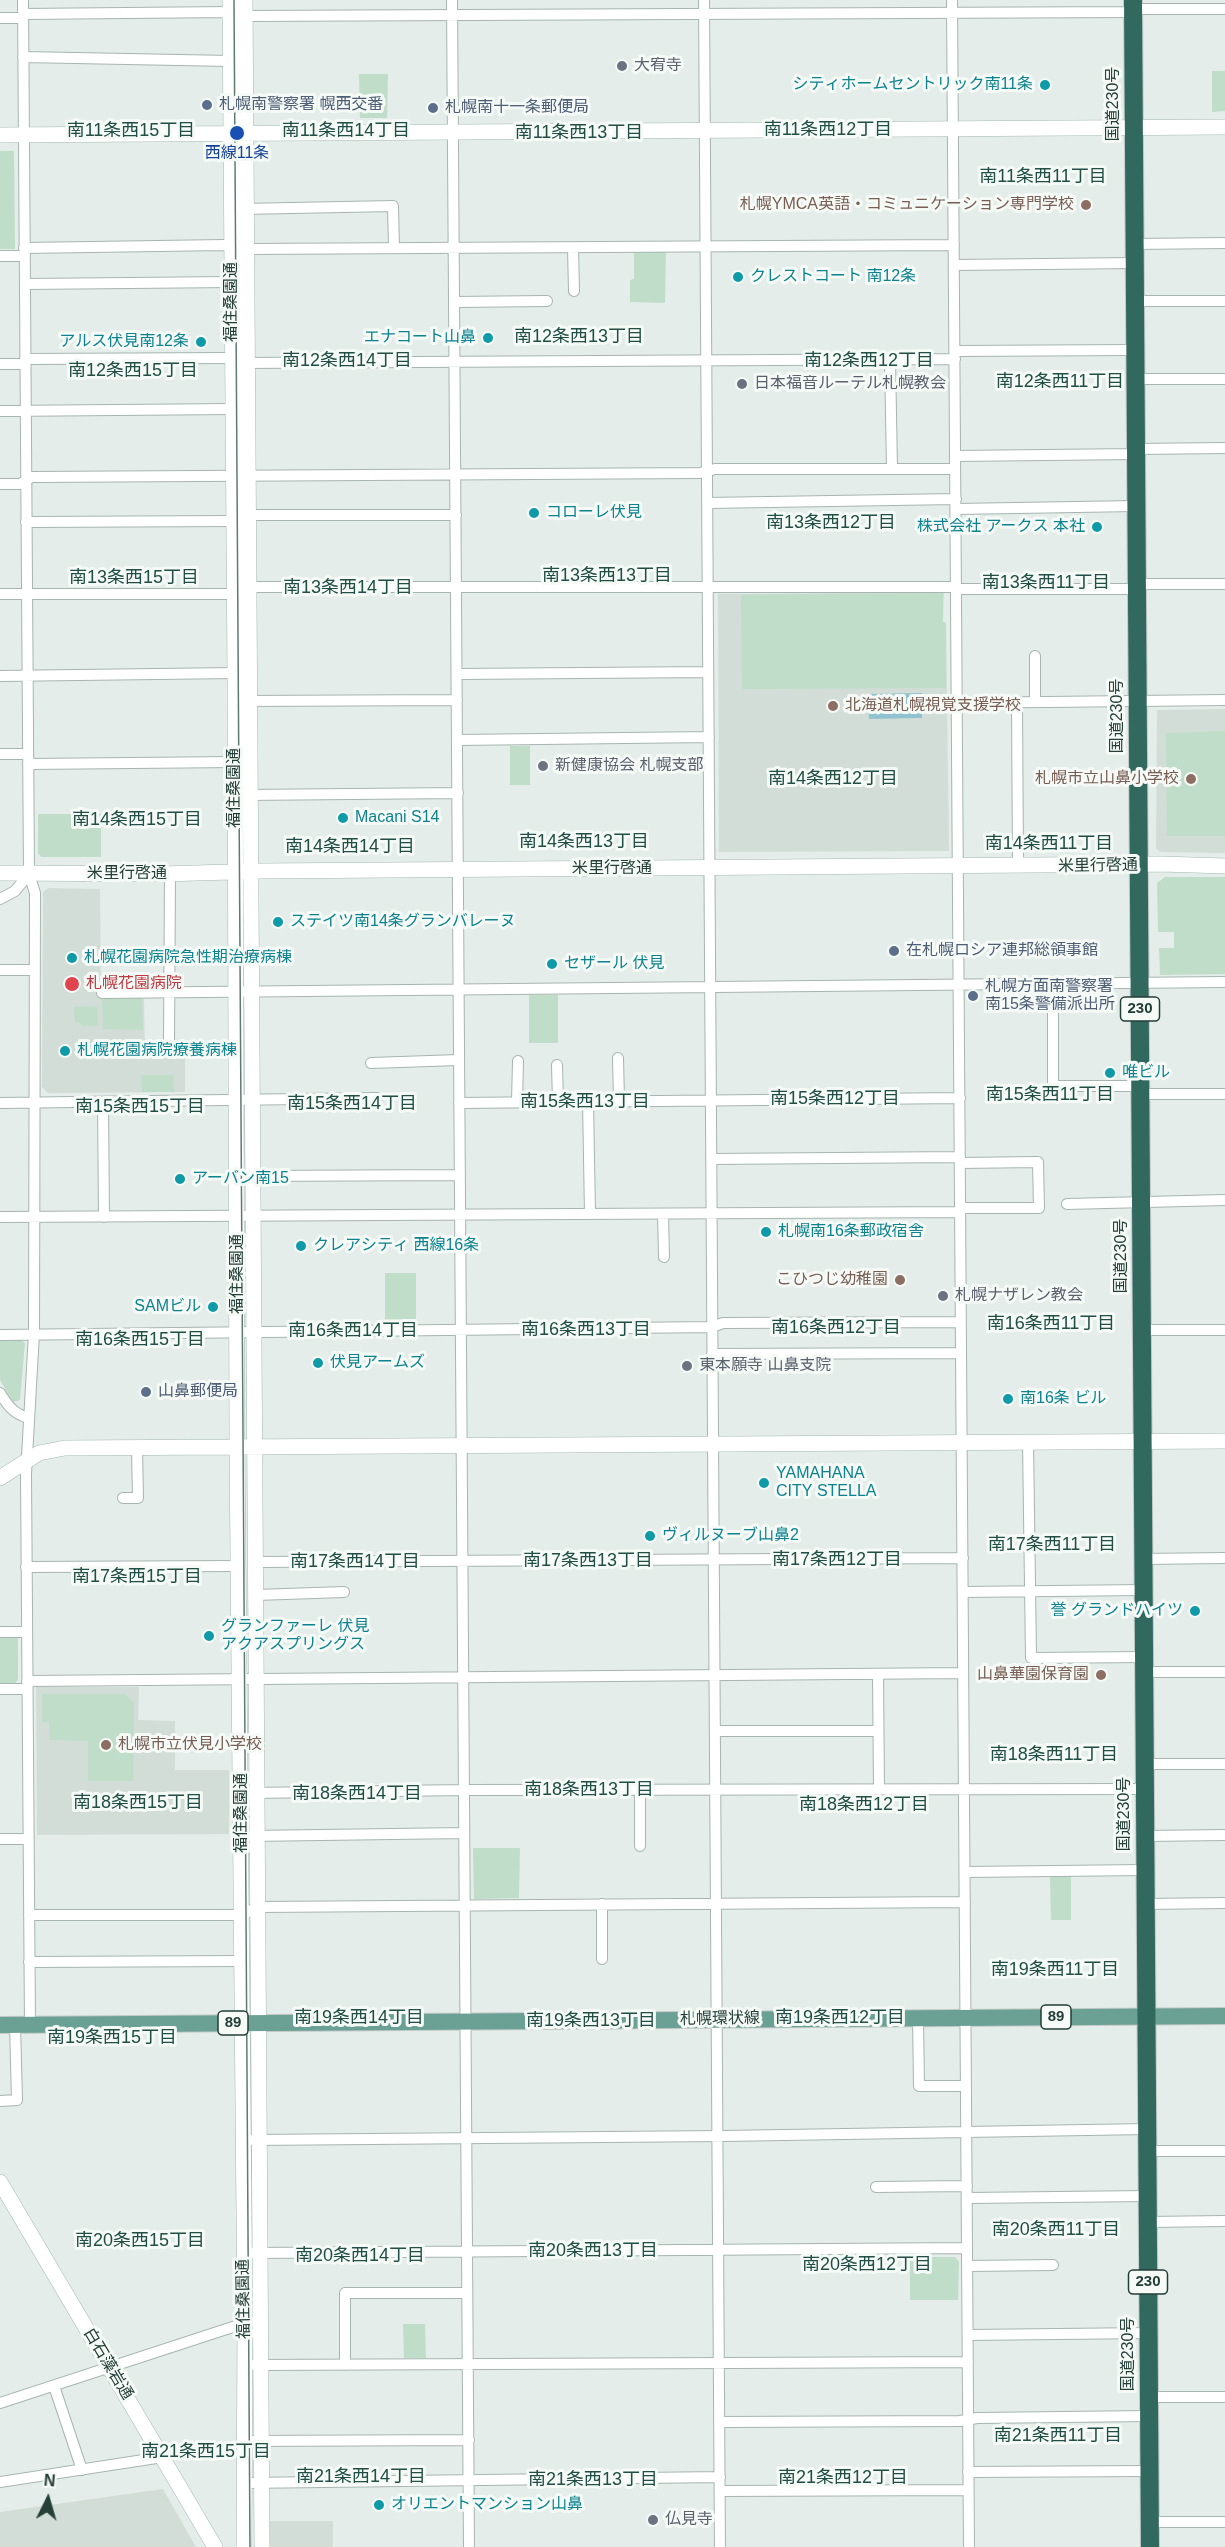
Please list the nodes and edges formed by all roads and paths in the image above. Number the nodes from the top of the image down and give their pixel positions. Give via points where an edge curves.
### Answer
1 (23, 0) edge
2 (245, 0) edge
3 (452, 0) edge
4 (704, 0) edge
5 (952, 0) edge
6 (230, 6) edge
7 (1133, 7) edge
8 (1225, 9) edge
9 (952, 13) junction
10 (704, 15) junction
11 (23, 16) junction
12 (245, 16) junction
13 (453, 17) junction
14 (0, 18) edge
15 (23, 57) junction
16 (230, 61) junction
17 (1225, 127) edge
18 (1134, 128) junction
19 (953, 129) junction
20 (705, 131) junction
21 (454, 133) junction
22 (229, 134) junction
23 (246, 134) junction
24 (0, 135) edge
25 (24, 135) junction
26 (238, 209) junction
27 (1225, 243) edge
28 (1134, 244) junction
29 (231, 245) junction
30 (954, 245) junction
31 (705, 247) junction
32 (394, 248) junction
33 (454, 248) junction
34 (573, 248) junction
35 (247, 249) junction
36 (25, 252) junction
37 (0, 256) edge
38 (1134, 263) junction
39 (954, 265) junction
40 (232, 282) junction
41 (25, 284) junction
42 (574, 291) dead end
43 (547, 301) dead end
44 (1134, 301) junction
45 (1225, 301) edge
46 (454, 302) junction
47 (1134, 350) junction
48 (955, 355) junction
49 (706, 360) junction
50 (890, 360) junction
51 (237, 361) junction
52 (25, 362) junction
53 (455, 362) junction
54 (0, 364) edge
55 (1135, 379) junction
56 (1225, 379) edge
57 (233, 409) junction
58 (0, 411) edge
59 (26, 411) junction
60 (1225, 448) edge
61 (1136, 451) junction
62 (955, 456) junction
63 (892, 469) junction
64 (955, 469) junction
65 (707, 471) junction
66 (456, 473) junction
67 (240, 476) junction
68 (26, 481) junction
69 (0, 484) edge
70 (707, 503) junction
71 (956, 504) junction
72 (1136, 506) junction
73 (456, 515) junction
74 (238, 517) junction
75 (26, 522) junction
76 (1225, 584) edge
77 (1137, 586) junction
78 (456, 587) junction
79 (708, 587) junction
80 (956, 588) junction
81 (239, 590) junction
82 (0, 594) edge
83 (27, 594) junction
84 (1035, 656) dead end
85 (708, 672) junction
86 (235, 673) junction
87 (457, 674) junction
88 (28, 675) junction
89 (0, 676) edge
90 (457, 700) junction
91 (1225, 700) edge
92 (242, 701) junction
93 (1138, 701) junction
94 (1017, 702) junction
95 (1035, 702) junction
96 (957, 703) junction
97 (709, 737) junction
98 (457, 740) junction
99 (0, 754) edge
100 (28, 759) junction
101 (235, 762) junction
102 (458, 793) junction
103 (242, 795) junction
104 (1138, 866) junction
105 (1225, 866) edge
106 (958, 867) junction
107 (1018, 867) junction
108 (710, 869) junction
109 (458, 871) junction
110 (235, 872) junction
111 (251, 872) junction
112 (0, 873) edge
113 (28, 874) junction
114 (170, 874) junction
115 (0, 899) edge
116 (0, 970) edge
117 (35, 970) junction
118 (1140, 982) junction
119 (1225, 982) edge
120 (1053, 983) junction
121 (959, 985) junction
122 (711, 986) junction
123 (459, 991) junction
124 (102, 993) dead end
125 (169, 993) junction
126 (244, 993) junction
127 (169, 1042) dead end
128 (618, 1058) dead end
129 (459, 1060) junction
130 (518, 1061) dead end
131 (371, 1062) dead end
132 (557, 1065) dead end
133 (1140, 1090) junction
134 (1225, 1094) edge
135 (377, 1098) dead end
136 (960, 1098) junction
137 (711, 1100) junction
138 (244, 1101) junction
139 (588, 1101) junction
140 (619, 1101) junction
141 (34, 1102) junction
142 (103, 1102) junction
143 (518, 1102) junction
144 (558, 1102) junction
145 (0, 1103) edge
146 (459, 1103) junction
147 (711, 1159) junction
148 (960, 1160) junction
149 (460, 1175) junction
150 (252, 1176) junction
151 (1225, 1200) edge
152 (1141, 1203) junction
153 (1067, 1204) dead end
154 (960, 1210) junction
155 (712, 1213) junction
156 (590, 1214) junction
157 (663, 1214) junction
158 (245, 1216) junction
159 (460, 1216) junction
160 (0, 1217) edge
161 (33, 1217) junction
162 (104, 1217) junction
163 (664, 1257) dead end
164 (961, 1322) junction
165 (712, 1327) junction
166 (461, 1329) junction
167 (1142, 1330) junction
168 (1225, 1330) edge
169 (245, 1332) junction
170 (34, 1333) junction
171 (0, 1335) edge
172 (961, 1353) junction
173 (712, 1354) junction
174 (0, 1394) edge
175 (28, 1418) junction
176 (1225, 1440) edge
177 (1028, 1441) junction
178 (1142, 1441) junction
179 (962, 1442) junction
180 (713, 1444) junction
181 (462, 1446) junction
182 (254, 1447) junction
183 (137, 1448) junction
184 (237, 1448) junction
185 (26, 1462) junction
186 (0, 1478) edge
187 (123, 1498) dead end
188 (963, 1558) junction
189 (1225, 1558) edge
190 (714, 1559) junction
191 (1143, 1559) junction
192 (462, 1561) junction
193 (255, 1562) junction
194 (240, 1566) junction
195 (26, 1567) junction
196 (1143, 1590) junction
197 (344, 1592) dead end
198 (963, 1592) junction
199 (1030, 1592) junction
200 (256, 1595) junction
201 (0, 1632) edge
202 (27, 1632) junction
203 (1145, 1665) junction
204 (1225, 1672) edge
205 (963, 1673) junction
206 (878, 1674) junction
207 (715, 1675) junction
208 (464, 1676) junction
209 (248, 1678) junction
210 (27, 1685) junction
211 (0, 1689) edge
212 (715, 1731) junction
213 (878, 1731) junction
214 (1144, 1764) junction
215 (1225, 1764) edge
216 (1145, 1789) junction
217 (464, 1790) junction
218 (640, 1790) junction
219 (716, 1790) junction
220 (879, 1790) junction
221 (964, 1790) junction
222 (249, 1794) junction
223 (464, 1833) junction
224 (1225, 1835) edge
225 (249, 1836) junction
226 (1145, 1836) junction
227 (0, 1839) edge
228 (28, 1839) junction
229 (640, 1846) dead end
230 (1145, 1870) junction
231 (965, 1872) junction
232 (965, 1902) junction
233 (716, 1903) junction
234 (1225, 1903) edge
235 (1145, 1904) junction
236 (602, 1905) junction
237 (465, 1906) junction
238 (257, 1907) junction
239 (29, 1915) junction
240 (242, 1915) junction
241 (602, 1959) dead end
242 (243, 1961) junction
243 (29, 1962) junction
244 (1225, 2016) edge
245 (1146, 2017) junction
246 (918, 2018) junction
247 (966, 2018) junction
248 (717, 2019) junction
249 (465, 2021) junction
250 (249, 2023) junction
251 (15, 2025) edge
252 (966, 2086) junction
253 (0, 2101) edge
254 (1147, 2129) junction
255 (966, 2133) junction
256 (718, 2136) junction
257 (466, 2138) junction
258 (251, 2140) junction
259 (1147, 2151) junction
260 (1225, 2151) edge
261 (0, 2182) edge
262 (967, 2186) junction
263 (876, 2187) dead end
264 (1148, 2196) junction
265 (967, 2198) junction
266 (1225, 2221) edge
267 (1148, 2222) junction
268 (967, 2248) junction
269 (718, 2250) junction
270 (467, 2252) junction
271 (251, 2253) junction
272 (1053, 2265) dead end
273 (967, 2266) junction
274 (467, 2293) junction
275 (245, 2323) junction
276 (1149, 2333) junction
277 (968, 2335) junction
278 (968, 2362) junction
279 (468, 2364) junction
280 (719, 2364) junction
281 (345, 2365) junction
282 (253, 2366) junction
283 (110, 2368) junction
284 (54, 2386) junction
285 (1149, 2397) junction
286 (1225, 2397) edge
287 (0, 2403) edge
288 (1149, 2416) junction
289 (968, 2419) junction
290 (720, 2422) junction
291 (469, 2440) junction
292 (244, 2441) junction
293 (261, 2441) junction
294 (163, 2457) junction
295 (82, 2470) junction
296 (1150, 2471) junction
297 (968, 2472) junction
298 (720, 2477) junction
299 (469, 2481) junction
300 (0, 2482) edge
301 (261, 2482) junction
302 (244, 2483) junction
303 (968, 2490) junction
304 (720, 2491) junction
305 (1150, 2522) junction
306 (1225, 2522) edge
307 (215, 2547) edge
308 (244, 2547) edge
309 (262, 2547) edge
310 (469, 2547) edge
311 (720, 2547) edge
312 (969, 2547) edge
313 (1150, 2547) edge

1 - 11 street
2 - 12 street, 福住桑園通
3 - 13 street
4 - 10 street
5 - 9 street
6 - 11 street
6 - 12 street
6 - 16 street, 福住桑園通
7 - 8 street
7 - 9 street
7 - 18 highway, 国道230号 / 230
9 - 10 street
9 - 19 street
10 - 13 street
10 - 20 street
11 - 14 street
11 - 15 street
12 - 13 street
12 - 23 street, 福住桑園通
13 - 21 street
15 - 16 street
15 - 25 street
16 - 22 street, 福住桑園通
17 - 18 street
18 - 19 street
18 - 28 highway, 国道230号 / 230
19 - 20 street
19 - 30 street
20 - 21 street
20 - 31 street
21 - 23 street
21 - 33 street
22 - 23 street
22 - 25 street
22 - 26 street, 福住桑園通
23 - 26 street, 福住桑園通
24 - 25 street
25 - 36 street
26 - 29 street, 福住桑園通
26 - 32 street via 393,206
26 - 35 street, 福住桑園通
27 - 28 street
28 - 38 highway, 国道230号 / 230
29 - 35 street
29 - 36 street
29 - 40 street, 福住桑園通
30 - 31 street
30 - 39 street
31 - 34 street
31 - 49 street
32 - 33 street
32 - 35 street
33 - 34 street
33 - 46 street
34 - 42 street
35 - 51 street, 福住桑園通
36 - 37 street
36 - 41 street
38 - 39 street
38 - 44 highway, 国道230号 / 230
39 - 48 street
40 - 41 street
40 - 51 street, 福住桑園通
41 - 52 street
43 - 46 street
44 - 45 street
44 - 47 highway, 国道230号 / 230
46 - 53 street
47 - 48 street
47 - 55 highway, 国道230号 / 230
48 - 50 street
48 - 62 street
49 - 50 street
49 - 53 street
49 - 65 street
50 - 63 street
51 - 52 street
51 - 53 street
51 - 57 street, 福住桑園通
51 - 67 street, 福住桑園通
52 - 54 street
52 - 59 street
53 - 66 street
55 - 56 street
55 - 61 highway, 国道230号 / 230
57 - 59 street
57 - 67 street, 福住桑園通
58 - 59 street
59 - 68 street
60 - 61 street
61 - 62 street
61 - 72 highway, 国道230号 / 230
62 - 64 street
63 - 64 street
63 - 65 street
64 - 71 street
65 - 66 street
65 - 70 street
66 - 67 street
66 - 73 street
67 - 68 street via 32,477
67 - 74 street, 福住桑園通
68 - 69 street
68 - 75 street
70 - 71 street
70 - 79 street
71 - 72 street
71 - 80 street
72 - 77 highway, 国道230号 / 230
73 - 74 street
73 - 78 street
74 - 75 street
74 - 81 street, 福住桑園通
75 - 83 street
76 - 77 street
77 - 80 street
77 - 93 highway, 国道230号 / 230
78 - 79 street
78 - 81 street
78 - 87 street
79 - 80 street
79 - 85 street
80 - 96 street
81 - 83 street
81 - 86 street, 福住桑園通
81 - 92 street, 福住桑園通
82 - 83 street
83 - 88 street
84 - 95 street
85 - 87 street
85 - 97 street
86 - 88 street
86 - 92 street, 福住桑園通
87 - 90 street
88 - 89 street
88 - 100 street
90 - 92 street
90 - 98 street
91 - 93 street
92 - 101 street, 福住桑園通
92 - 103 street, 福住桑園通
93 - 95 street
93 - 104 highway, 国道230号 / 230
94 - 95 street
94 - 96 street
94 - 107 street
96 - 106 street
97 - 98 street
97 - 108 street
98 - 102 street
99 - 100 street
100 - 101 street
100 - 113 street
101 - 103 street, 福住桑園通
102 - 103 street
102 - 109 street
103 - 110 street, 福住桑園通
103 - 111 street, 福住桑園通
104 - 105 street, 米里行啓通
104 - 107 street, 米里行啓通
104 - 118 highway, 国道230号 / 230
106 - 107 street, 米里行啓通
106 - 108 street, 米里行啓通
106 - 121 street
108 - 109 street, 米里行啓通
108 - 122 street
109 - 111 street, 米里行啓通
109 - 123 street
110 - 111 street, 米里行啓通
110 - 114 street, 米里行啓通
110 - 126 street, 福住桑園通
111 - 126 street, 福住桑園通
112 - 113 street, 米里行啓通
113 - 114 street, 米里行啓通
113 - 115 street via 15,891
113 - 117 street via 35,893
114 - 125 street
116 - 117 street
117 - 141 street
118 - 119 street
118 - 120 street
118 - 133 highway, 国道230号 / 230
120 - 121 street
120 - 133 street via 1053,1086
121 - 122 street
121 - 136 street
122 - 123 street
122 - 137 street
123 - 126 street
123 - 129 street
124 - 125 street
125 - 126 street
125 - 127 street
126 - 138 street, 福住桑園通
128 - 140 street
129 - 131 street
129 - 146 street
130 - 143 street
132 - 144 street
133 - 134 street
133 - 152 highway, 国道230号 / 230
135 - 138 street
136 - 137 street
136 - 148 street
137 - 140 street
137 - 147 street
138 - 142 street
138 - 150 street, 福住桑園通
138 - 158 street, 福住桑園通
139 - 140 street
139 - 144 street
139 - 156 street
141 - 142 street
141 - 145 street
141 - 161 street
142 - 162 street
143 - 144 street
143 - 146 street
146 - 149 street
147 - 148 street
147 - 155 street
148 - 154 street
148 - 154 street via 1038,1162 1039,1208
149 - 150 street
149 - 159 street
150 - 158 street, 福住桑園通
151 - 152 street
152 - 153 street
152 - 167 highway, 国道230号 / 230
154 - 155 street
154 - 164 street
155 - 157 street
155 - 165 street
156 - 157 street
156 - 159 street
157 - 163 street
158 - 159 street
158 - 162 street
158 - 169 street, 福住桑園通
159 - 166 street
160 - 161 street
161 - 162 street
161 - 170 street
164 - 165 street via 723,1323
164 - 172 street
165 - 166 street
165 - 173 street
166 - 169 street
166 - 181 street
167 - 168 street
167 - 178 highway, 国道230号 / 230
169 - 170 street
169 - 182 street, 福住桑園通
169 - 184 street, 福住桑園通
170 - 171 street
170 - 175 street
172 - 173 street
172 - 179 street
173 - 180 street
174 - 175 street via 8,1408
175 - 185 street
176 - 178 street
177 - 178 street
177 - 179 street
177 - 199 street
178 - 191 highway, 国道230号 / 230
179 - 180 street
179 - 188 street
180 - 181 street
180 - 190 street
181 - 182 street
181 - 192 street
182 - 184 street
182 - 193 street, 福住桑園通
183 - 184 street
183 - 185 street via 54,1449
183 - 187 street via 138,1498
184 - 194 street, 福住桑園通
185 - 186 street
185 - 195 street
188 - 190 street
188 - 198 street
189 - 191 street
190 - 192 street
190 - 207 street
191 - 196 highway, 国道230号 / 230
192 - 193 street
192 - 208 street
193 - 200 street, 福住桑園通
194 - 195 street
194 - 209 street, 福住桑園通
195 - 202 street
196 - 199 street
196 - 203 highway, 国道230号 / 230
197 - 200 street
198 - 199 street
198 - 205 street
199 - 203 street via 1031,1659
200 - 209 street, 福住桑園通
201 - 202 street
202 - 210 street
203 - 204 street
203 - 214 highway, 国道230号 / 230
205 - 206 street
205 - 221 street
206 - 207 street
206 - 213 street
207 - 208 street
207 - 212 street
208 - 209 street
208 - 217 street
209 - 210 street
209 - 222 street, 福住桑園通
210 - 211 street
210 - 228 street
212 - 213 street
212 - 219 street
213 - 220 street
214 - 215 street
214 - 216 highway, 国道230号 / 230
216 - 221 street
216 - 226 highway, 国道230号 / 230
217 - 218 street
217 - 222 street
217 - 223 street
218 - 219 street
218 - 229 street
219 - 220 street
219 - 233 street
220 - 221 street
221 - 231 street
222 - 225 street, 福住桑園通
223 - 225 street
223 - 237 street
224 - 226 street
225 - 238 street, 福住桑園通
225 - 240 street, 福住桑園通
226 - 230 highway, 国道230号 / 230
227 - 228 street
228 - 239 street
230 - 231 street
230 - 235 highway, 国道230号 / 230
231 - 232 street
232 - 233 street
232 - 247 street
233 - 236 street
233 - 248 street
234 - 235 street
235 - 245 highway, 国道230号 / 230
236 - 237 street
236 - 241 street
237 - 238 street
237 - 249 street
238 - 240 street
238 - 250 street, 福住桑園通
239 - 240 street
239 - 243 street
240 - 242 street, 福住桑園通
242 - 243 street
242 - 250 street, 福住桑園通
243 - 251 street
244 - 245 main road, 札幌環状線 / 89
245 - 247 main road, 札幌環状線 / 89
245 - 254 highway, 国道230号 / 230
246 - 247 main road, 札幌環状線 / 89
246 - 248 main road, 札幌環状線 / 89
246 - 252 street via 919,2086
247 - 252 street
248 - 249 main road, 札幌環状線 / 89
248 - 256 street
249 - 250 main road, 札幌環状線 / 89
249 - 257 street
250 - 251 main road, 札幌環状線 / 89
250 - 258 street, 福住桑園通
251 - 253 street via 17,2100
252 - 255 street
254 - 255 street
254 - 259 highway, 国道230号 / 230
255 - 256 street
255 - 262 street
256 - 257 street
256 - 269 street
257 - 258 street
257 - 270 street
258 - 271 street, 福住桑園通
259 - 260 street
259 - 264 highway, 国道230号 / 230
261 - 283 street, 白石藻岩通
262 - 263 street
262 - 265 street
264 - 265 street
264 - 267 highway, 国道230号 / 230
265 - 268 street
266 - 267 street
267 - 276 highway, 国道230号 / 230
268 - 269 street
268 - 273 street
269 - 270 street
269 - 280 street
270 - 271 street
270 - 274 street
271 - 275 street, 福住桑園通
271 - 282 street, 福住桑園通
272 - 273 street
273 - 277 street
274 - 279 street
274 - 281 street via 345,2293
275 - 282 street, 福住桑園通
275 - 283 street
276 - 277 street
276 - 285 highway, 国道230号 / 230
277 - 278 street
278 - 280 street
278 - 289 street
279 - 280 street
279 - 281 street
279 - 291 street
280 - 290 street
281 - 282 street
282 - 292 street, 福住桑園通
282 - 293 street, 福住桑園通
283 - 284 street
283 - 294 street, 白石藻岩通
284 - 287 street
284 - 295 street
285 - 286 street
285 - 288 highway, 国道230号 / 230
288 - 289 street
288 - 296 highway, 国道230号 / 230
289 - 290 street
289 - 297 street
290 - 298 street
291 - 293 street
291 - 299 street
292 - 293 street
292 - 302 street, 福住桑園通
293 - 301 street, 福住桑園通
294 - 295 street
294 - 307 street, 白石藻岩通
295 - 300 street
296 - 297 street
296 - 305 highway, 国道230号 / 230
297 - 303 street
298 - 299 street
298 - 304 street
299 - 301 street
299 - 310 street
301 - 302 street
301 - 309 street, 福住桑園通
302 - 308 street, 福住桑園通
303 - 304 street
303 - 312 street
304 - 311 street
305 - 306 street
305 - 313 highway, 国道230号 / 230

